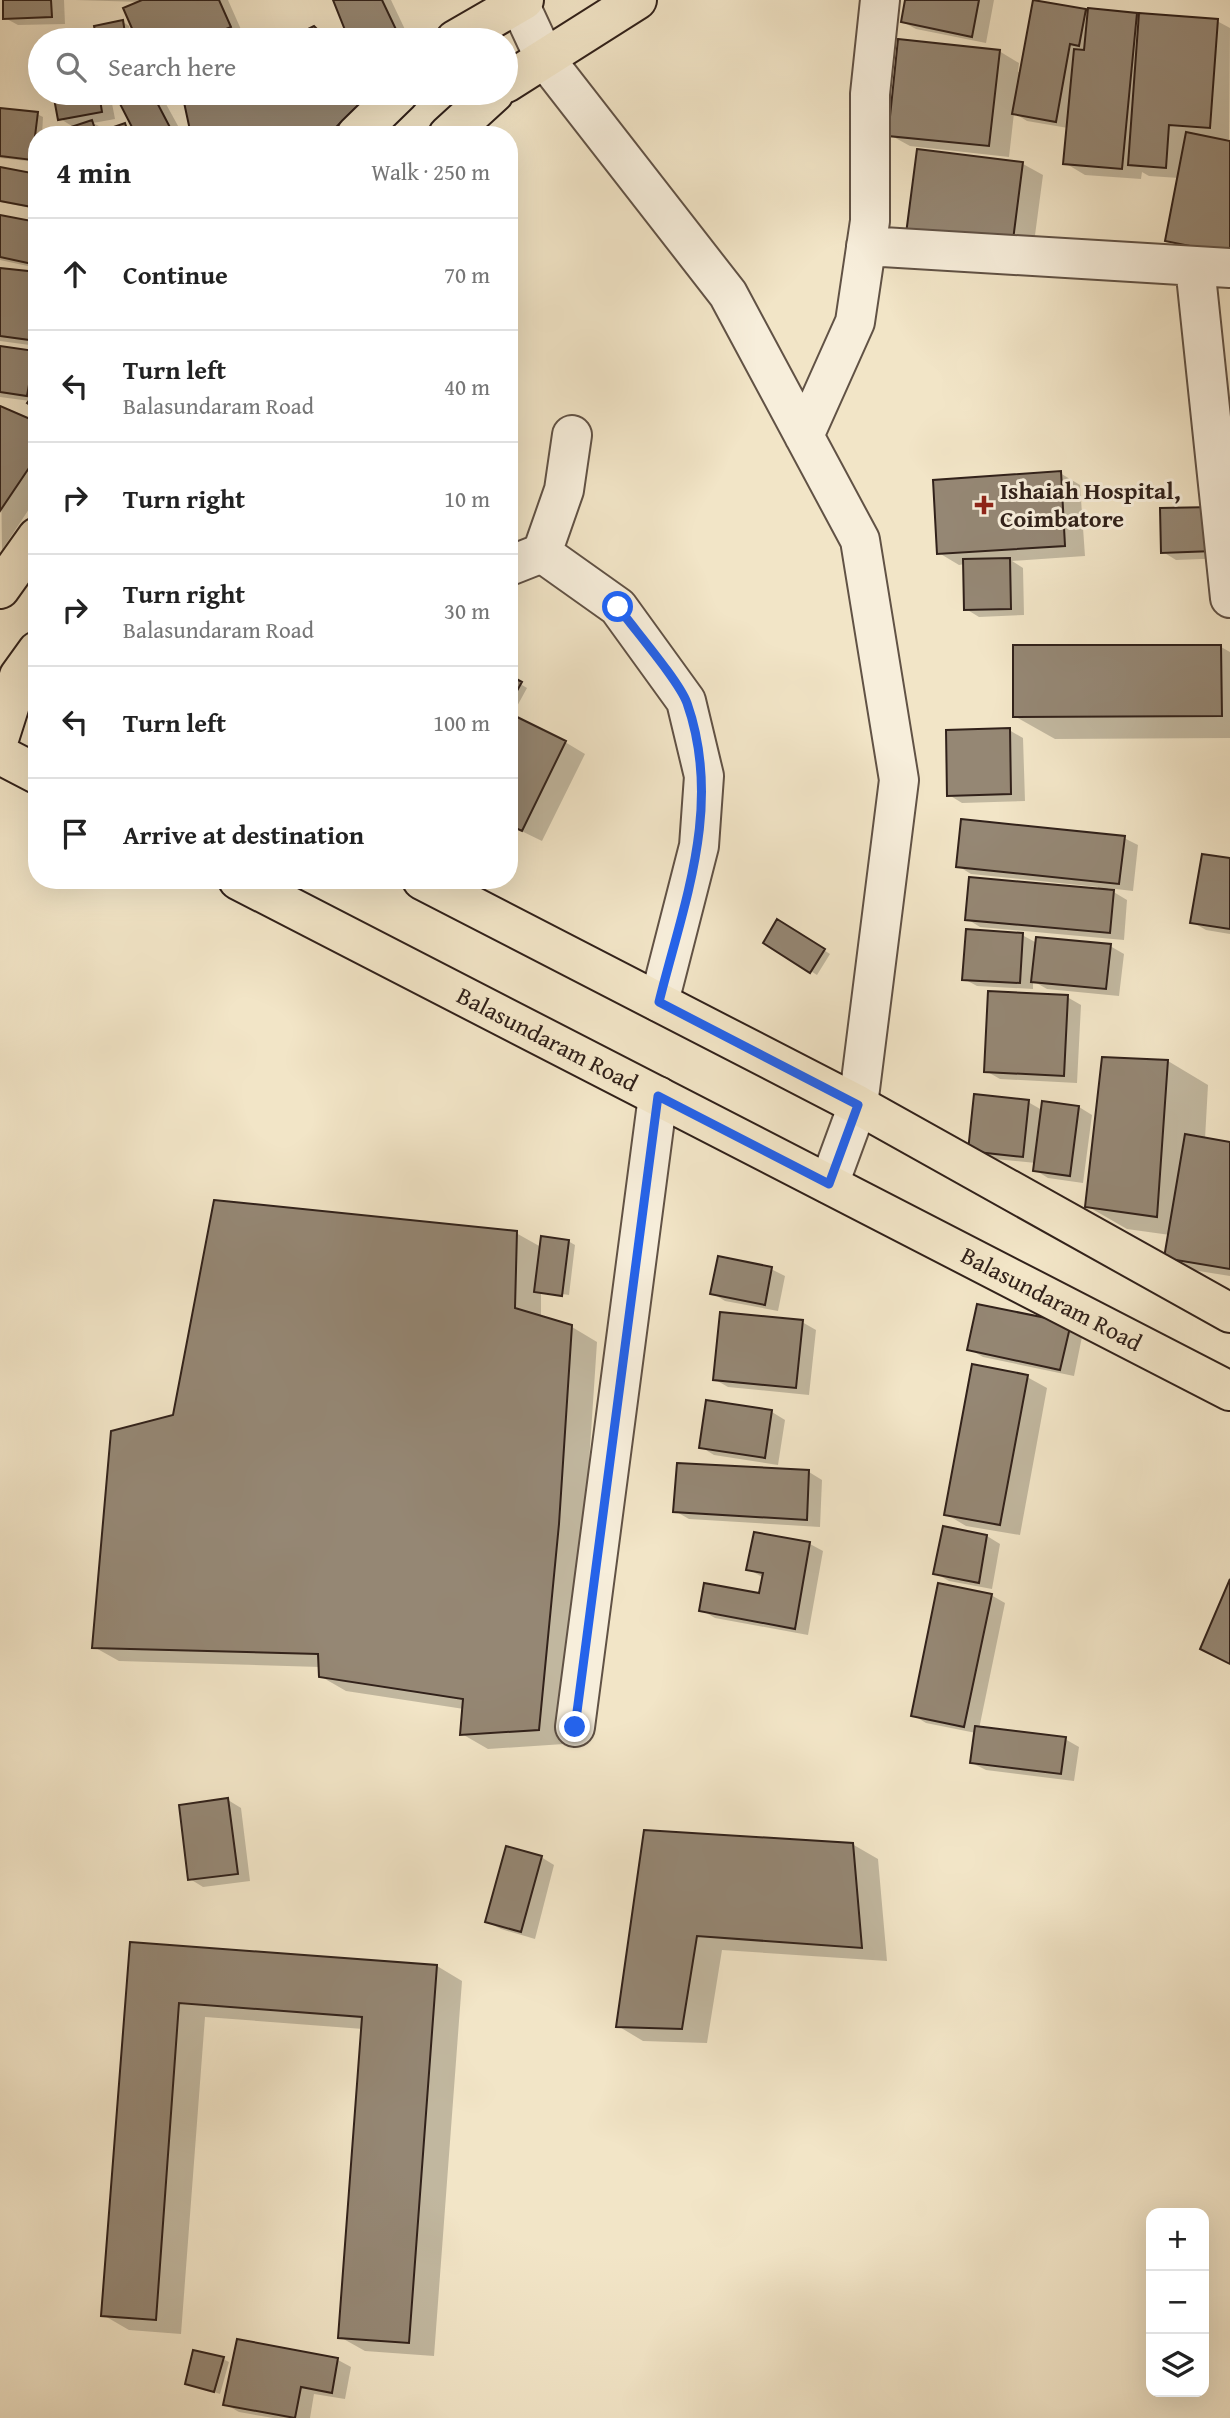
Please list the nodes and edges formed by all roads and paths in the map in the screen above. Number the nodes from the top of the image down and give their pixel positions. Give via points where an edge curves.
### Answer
1 (637, 0) edge
2 (880, 0) edge
3 (522, 1) edge
4 (476, 28) edge
5 (545, 59) junction
6 (518, 76) edge
7 (387, 105) edge
8 (481, 105) edge
9 (365, 126) edge
10 (458, 126) edge
11 (866, 246) junction
12 (1213, 267) edge
13 (572, 435) dead end
14 (804, 436) junction
15 (28, 550) edge
16 (526, 559) edge
17 (0, 589) edge
18 (1230, 598) edge
19 (23, 669) edge
20 (0, 736) edge
21 (0, 755) edge
22 (28, 769) edge
23 (256, 889) edge
24 (439, 889) edge
25 (659, 1002) junction
26 (658, 1096) junction
27 (858, 1105) junction
28 (829, 1184) junction
29 (1230, 1313) edge
30 (1230, 1391) edge
31 (575, 1727) dead end

1 - 5 main road
2 - 11 street via 870,94
3 - 4 main road
3 - 5 street
5 - 6 main road
5 - 14 street via 728,294
7 - 9 main road
8 - 10 main road
11 - 12 street
11 - 14 street via 855,322
12 - 18 street
13 - 16 street via 564,490
14 - 27 street via 860,540 899,780
15 - 17 main road
16 - 25 street via 618,607 686,701 704,776 699,846
19 - 20 main road
21 - 22 main road
23 - 26 main road, Balasundaram Road
24 - 25 main road
25 - 27 main road
26 - 28 main road, Balasundaram Road
26 - 31 street
27 - 28 street
27 - 29 main road
28 - 30 main road, Balasundaram Road

